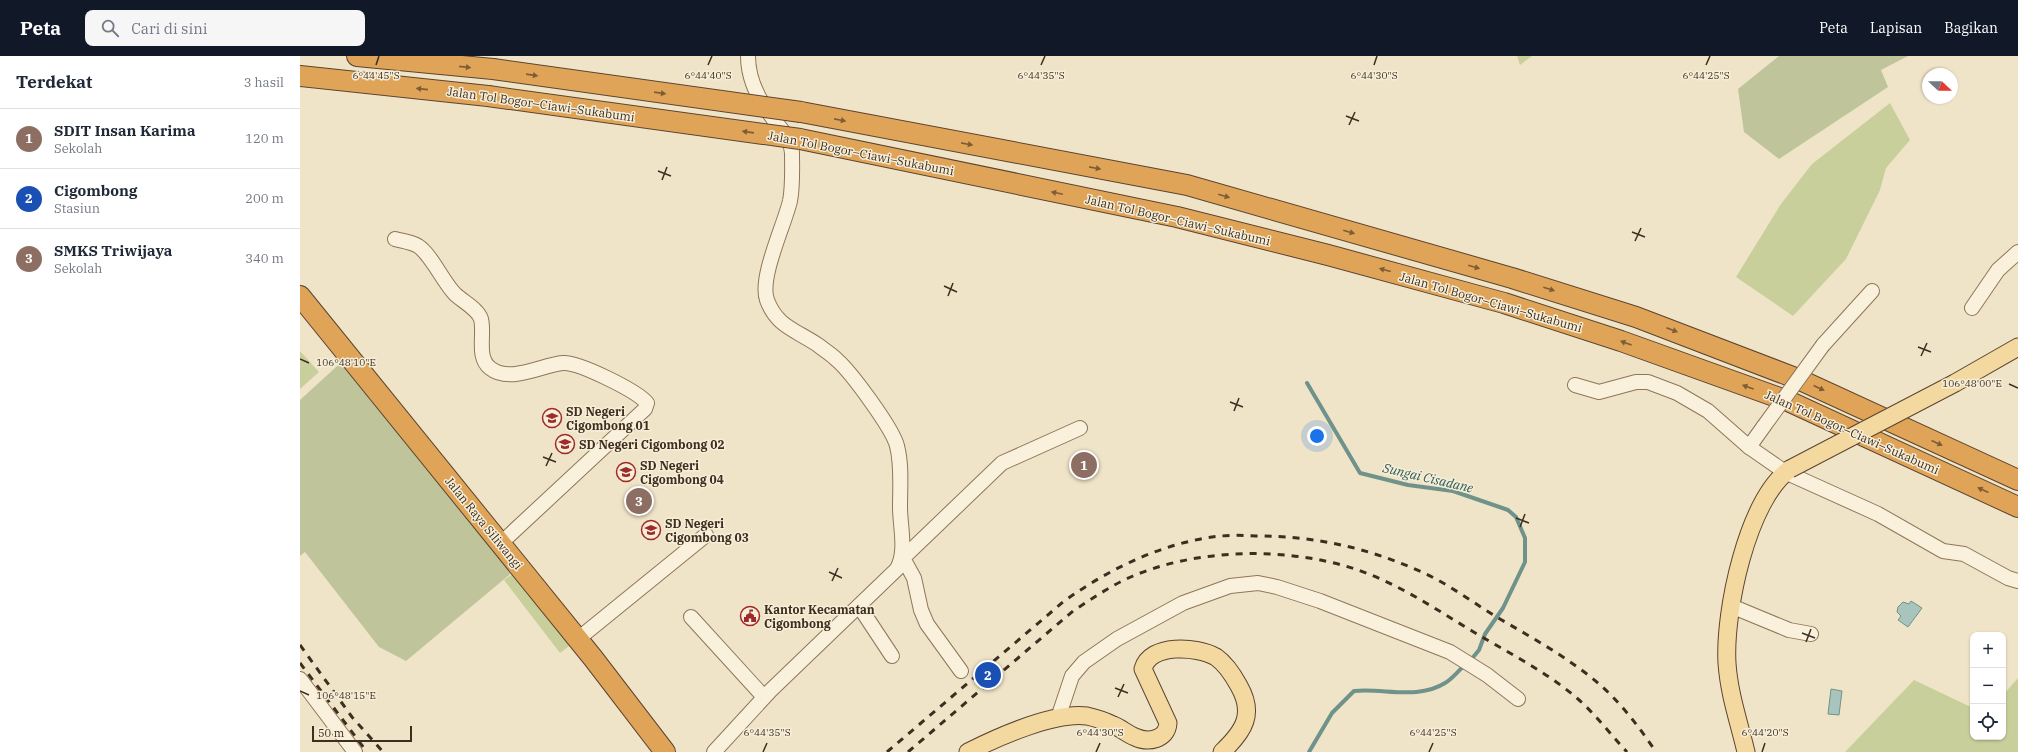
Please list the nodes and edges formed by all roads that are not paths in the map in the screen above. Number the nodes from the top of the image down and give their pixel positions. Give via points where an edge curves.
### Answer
1 (357, 56) edge
2 (748, 56) edge
3 (300, 76) edge
4 (395, 239) dead end
5 (2018, 252) edge
6 (1872, 292) dead end
7 (300, 296) edge
8 (1972, 308) dead end
9 (2018, 347) edge
10 (1575, 385) dead end
11 (1080, 428) dead end
12 (1749, 447) junction
13 (1788, 470) junction
14 (2018, 480) edge
15 (2018, 507) edge
16 (706, 535) dead end
17 (500, 544) junction
18 (903, 558) junction
19 (2018, 581) edge
20 (859, 606) junction
21 (1731, 606) junction
22 (691, 617) dead end
23 (1811, 634) dead end
24 (578, 640) junction
25 (892, 656) dead end
26 (962, 671) dead end
27 (300, 679) edge
28 (764, 697) junction
29 (1518, 699) dead end
30 (1058, 718) junction
31 (355, 752) edge
32 (665, 752) edge
33 (714, 752) edge
34 (968, 752) edge
35 (1222, 752) edge
36 (1746, 752) edge

1 -> 14 highway, Jalan Tol Bogor–Ciawi–Sukabumi, bridge via 493,69 801,112 1187,185 1512,278 1636,317 1798,378
2 - 18 street via 754,89 788,137 792,148 790,198 765,280 766,295 778,320 841,364 895,440 899,454
15 -> 3 highway, Jalan Tol Bogor–Ciawi–Sukabumi, bridge via 1788,401 1621,341 1504,303 1328,255 1177,218 800,139 488,96
4 - 17 street via 420,247 454,293 479,314 483,357 488,368 497,373 515,374 568,364 591,370 635,393 647,403 645,409
5 - 8 street via 1998,270
6 - 12 street, bridge via 1823,345
7 - 17 highway, Jalan Raya Siliwangi
9 - 13 main road, bridge via 1955,383
10 - 12 street via 1599,392 1636,382 1648,382 1708,411
11 - 18 street via 1002,463
12 - 13 street
13 - 19 street via 1878,514 1943,551 1964,554
13 - 21 main road via 1765,500 1751,530 1738,568
16 - 24 street
17 - 24 highway, Jalan Raya Siliwangi
18 - 20 street via 897,569
18 - 26 street via 914,578 927,624
20 - 25 street
20 - 28 street
21 - 23 street via 1789,630
21 - 36 main road via 1727,662 1730,692
22 - 28 street
24 - 32 highway, Jalan Raya Siliwangi
27 - 31 street
28 - 33 street
29 - 30 street via 1487,675 1450,652 1320,601 1258,583 1230,586 1183,603 1117,639 1084,662 1072,676
30 - 34 main road via 1030,726
30 - 35 main road via 1089,717 1108,723 1140,739 1161,737 1168,723 1144,675 1144,664 1152,657 1168,650 1199,651 1215,657 1225,665 1242,691 1247,705 1241,730

